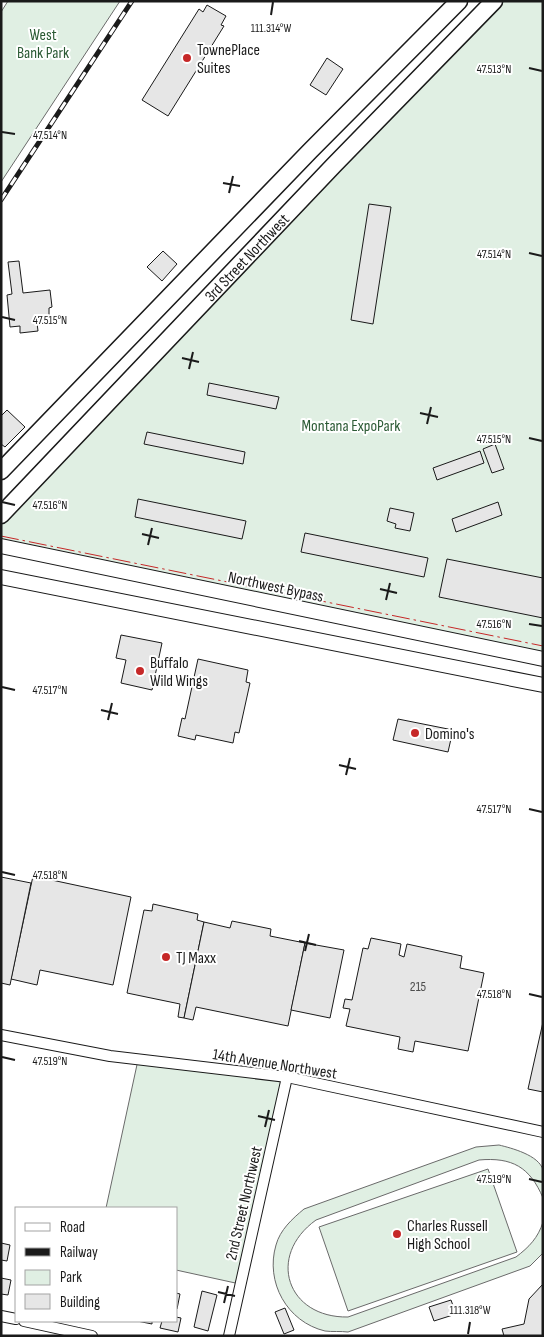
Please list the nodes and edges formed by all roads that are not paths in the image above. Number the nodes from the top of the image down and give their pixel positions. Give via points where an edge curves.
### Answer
1 (459, 1) edge
2 (494, 1) edge
3 (1, 471) edge
4 (1, 515) edge
5 (1, 546) edge
6 (1, 577) edge
7 (543, 659) edge
8 (543, 685) edge
9 (1, 1035) edge
10 (287, 1077) junction
11 (543, 1132) edge
12 (1, 1316) edge
13 (15, 1319) edge
14 (29, 1322) edge
15 (92, 1336) edge
16 (228, 1336) edge

1 - 3 highway, 3rd Street Northwest
2 - 4 highway, 3rd Street Northwest
5 - 7 main road, Northwest Bypass
6 - 8 main road
9 - 10 street, 14th Avenue Northwest via 110,1056
10 - 11 street, 14th Avenue Northwest
10 - 16 street, 2nd Street Northwest
12 - 13 street
14 - 15 street

